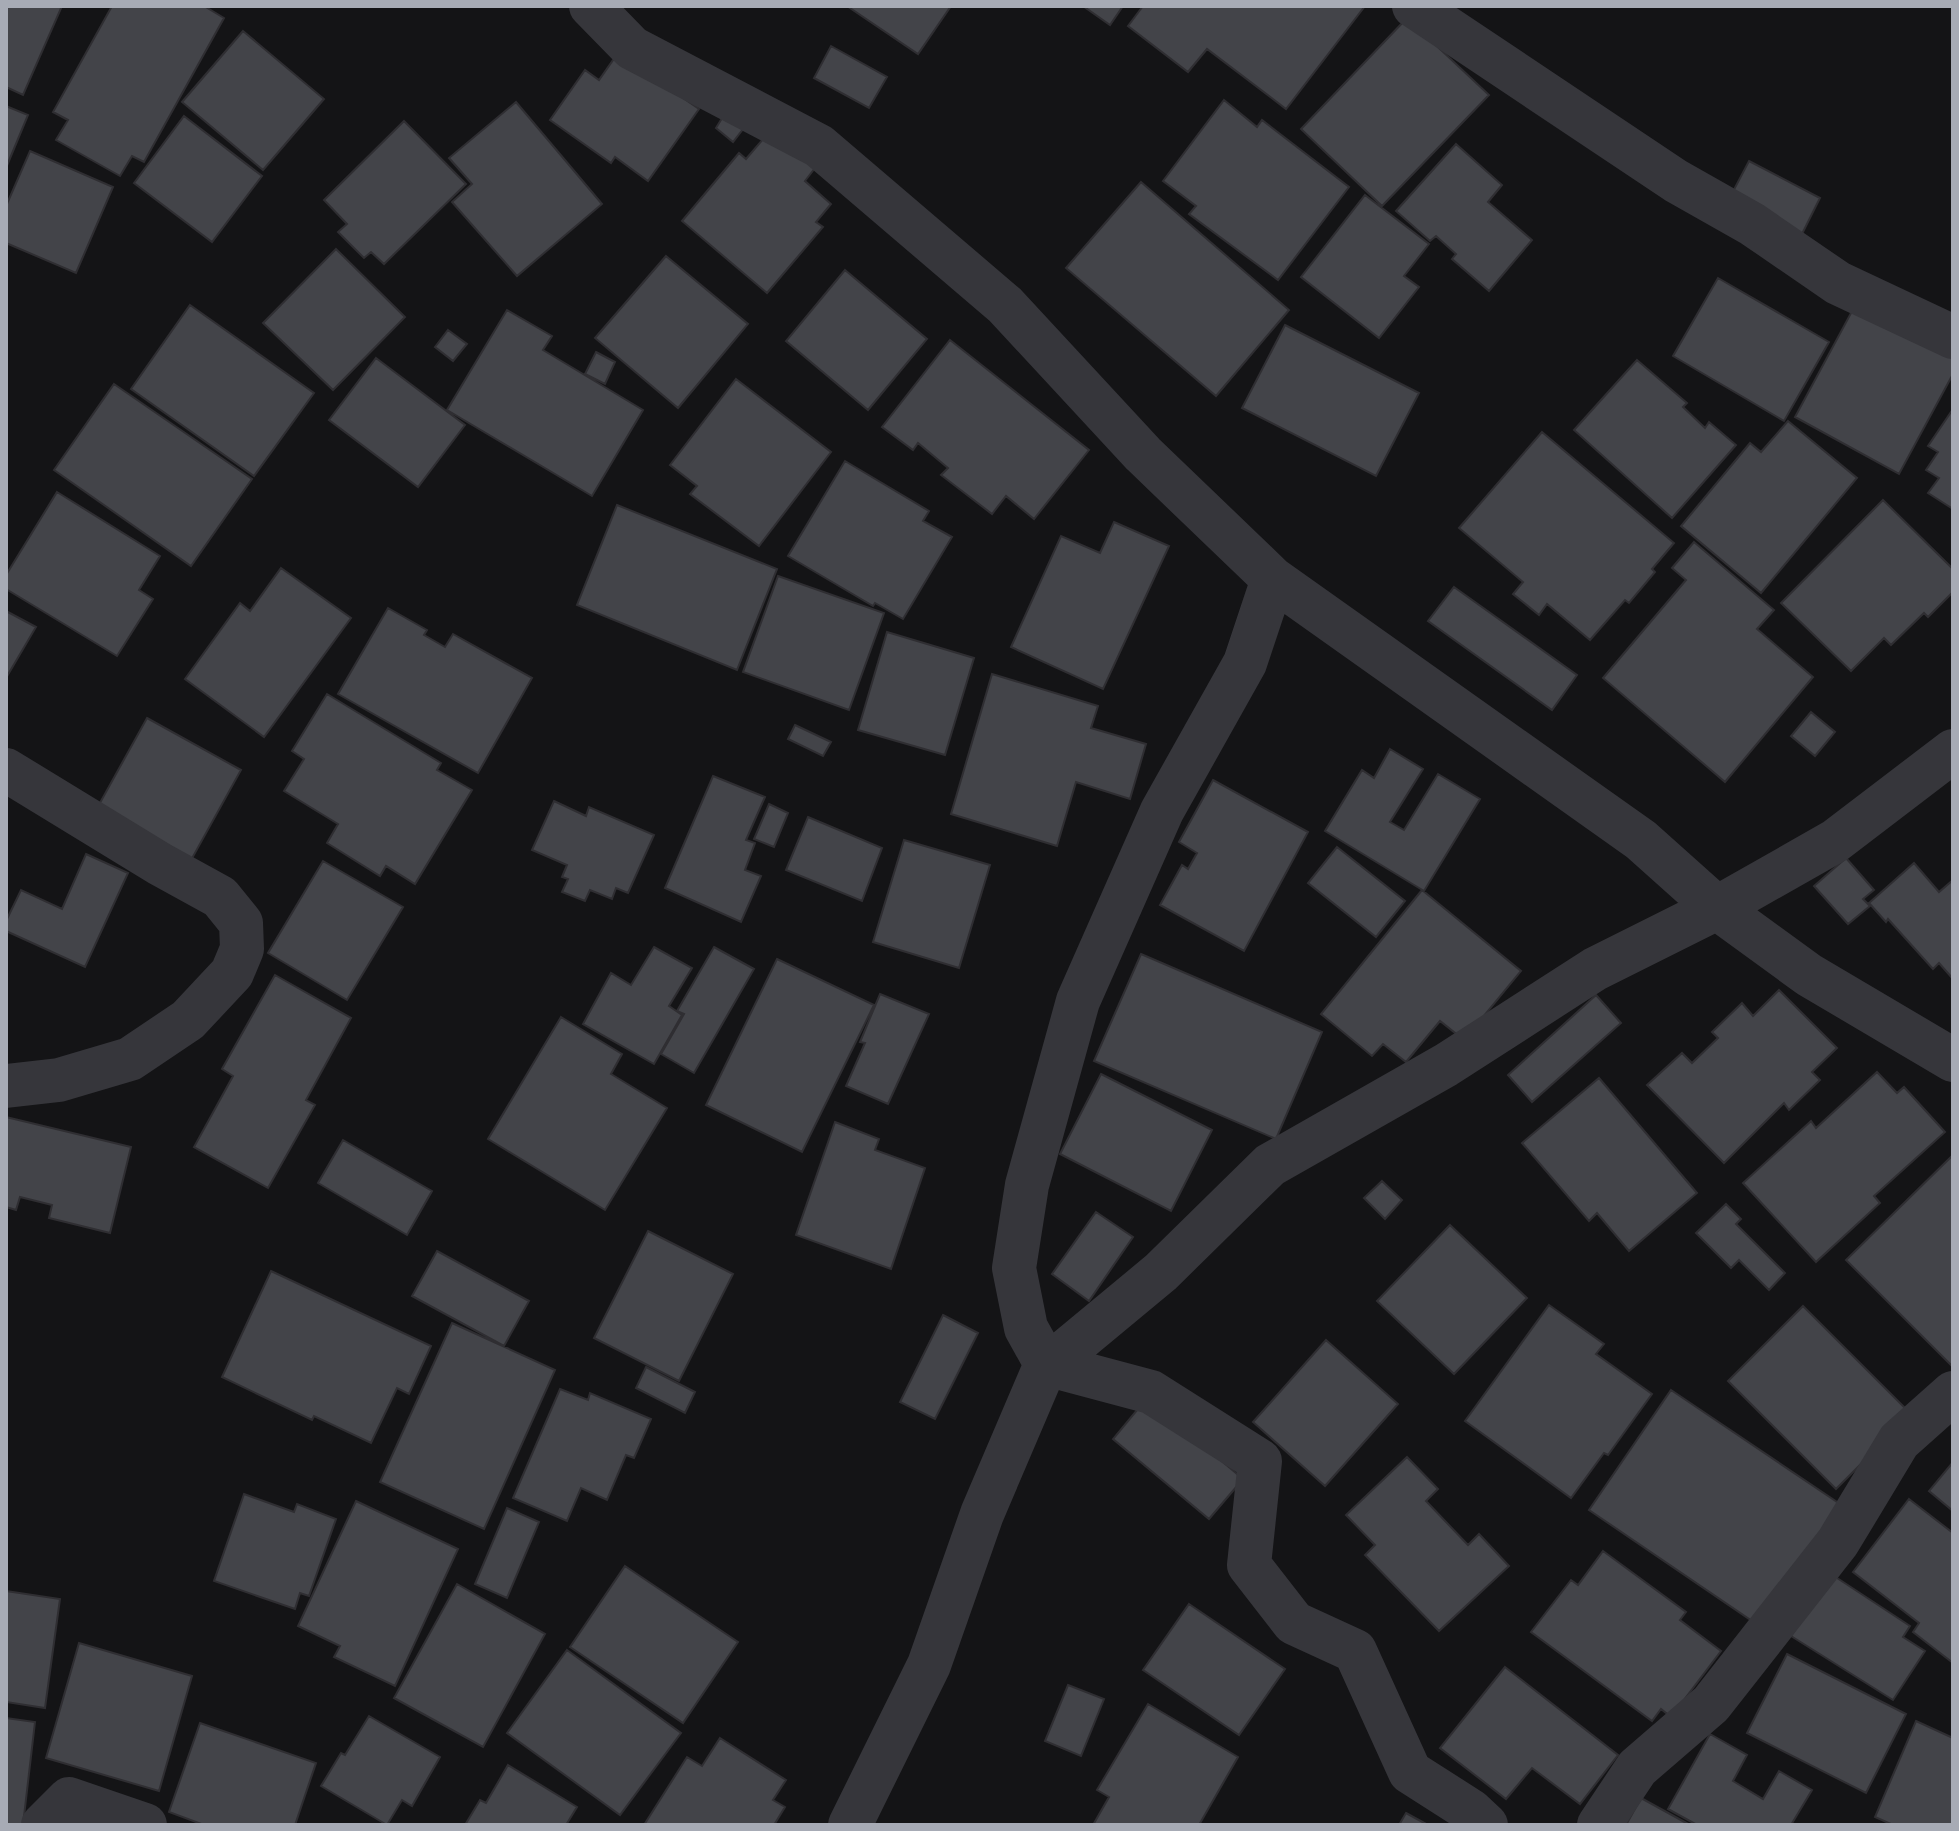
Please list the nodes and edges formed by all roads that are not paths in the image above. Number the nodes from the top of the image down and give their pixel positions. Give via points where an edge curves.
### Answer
1 (591, 6) edge
2 (1414, 6) edge
3 (1953, 337) edge
4 (1273, 579) junction
5 (1953, 751) edge
6 (6, 770) edge
7 (1717, 908) junction
8 (1953, 1060) edge
9 (6, 1086) edge
10 (1046, 1364) junction
11 (1953, 1393) edge
12 (43, 1825) edge
13 (145, 1825) edge
14 (850, 1825) edge
15 (1486, 1825) edge
16 (1599, 1825) edge

1 - 4 street via 632,48 819,146 1005,305 1143,454
2 - 3 street via 1838,283
4 - 7 street via 1641,840
4 - 10 street via 1245,663 1162,811 1078,1001 1027,1185 1014,1268 1026,1328
5 - 7 street via 1835,841
6 - 9 street via 220,897 241,923 242,949 232,973 188,1020 130,1059 59,1080
7 - 8 street via 1809,975
7 - 10 street via 1595,969 1446,1065 1270,1165 1161,1272
10 - 14 street via 982,1514 929,1665
10 - 15 street via 1151,1392 1260,1461 1249,1565 1294,1623 1355,1651 1410,1772
11 - 16 street via 1899,1441 1838,1542 1711,1704 1637,1768
12 - 13 street via 69,1799

